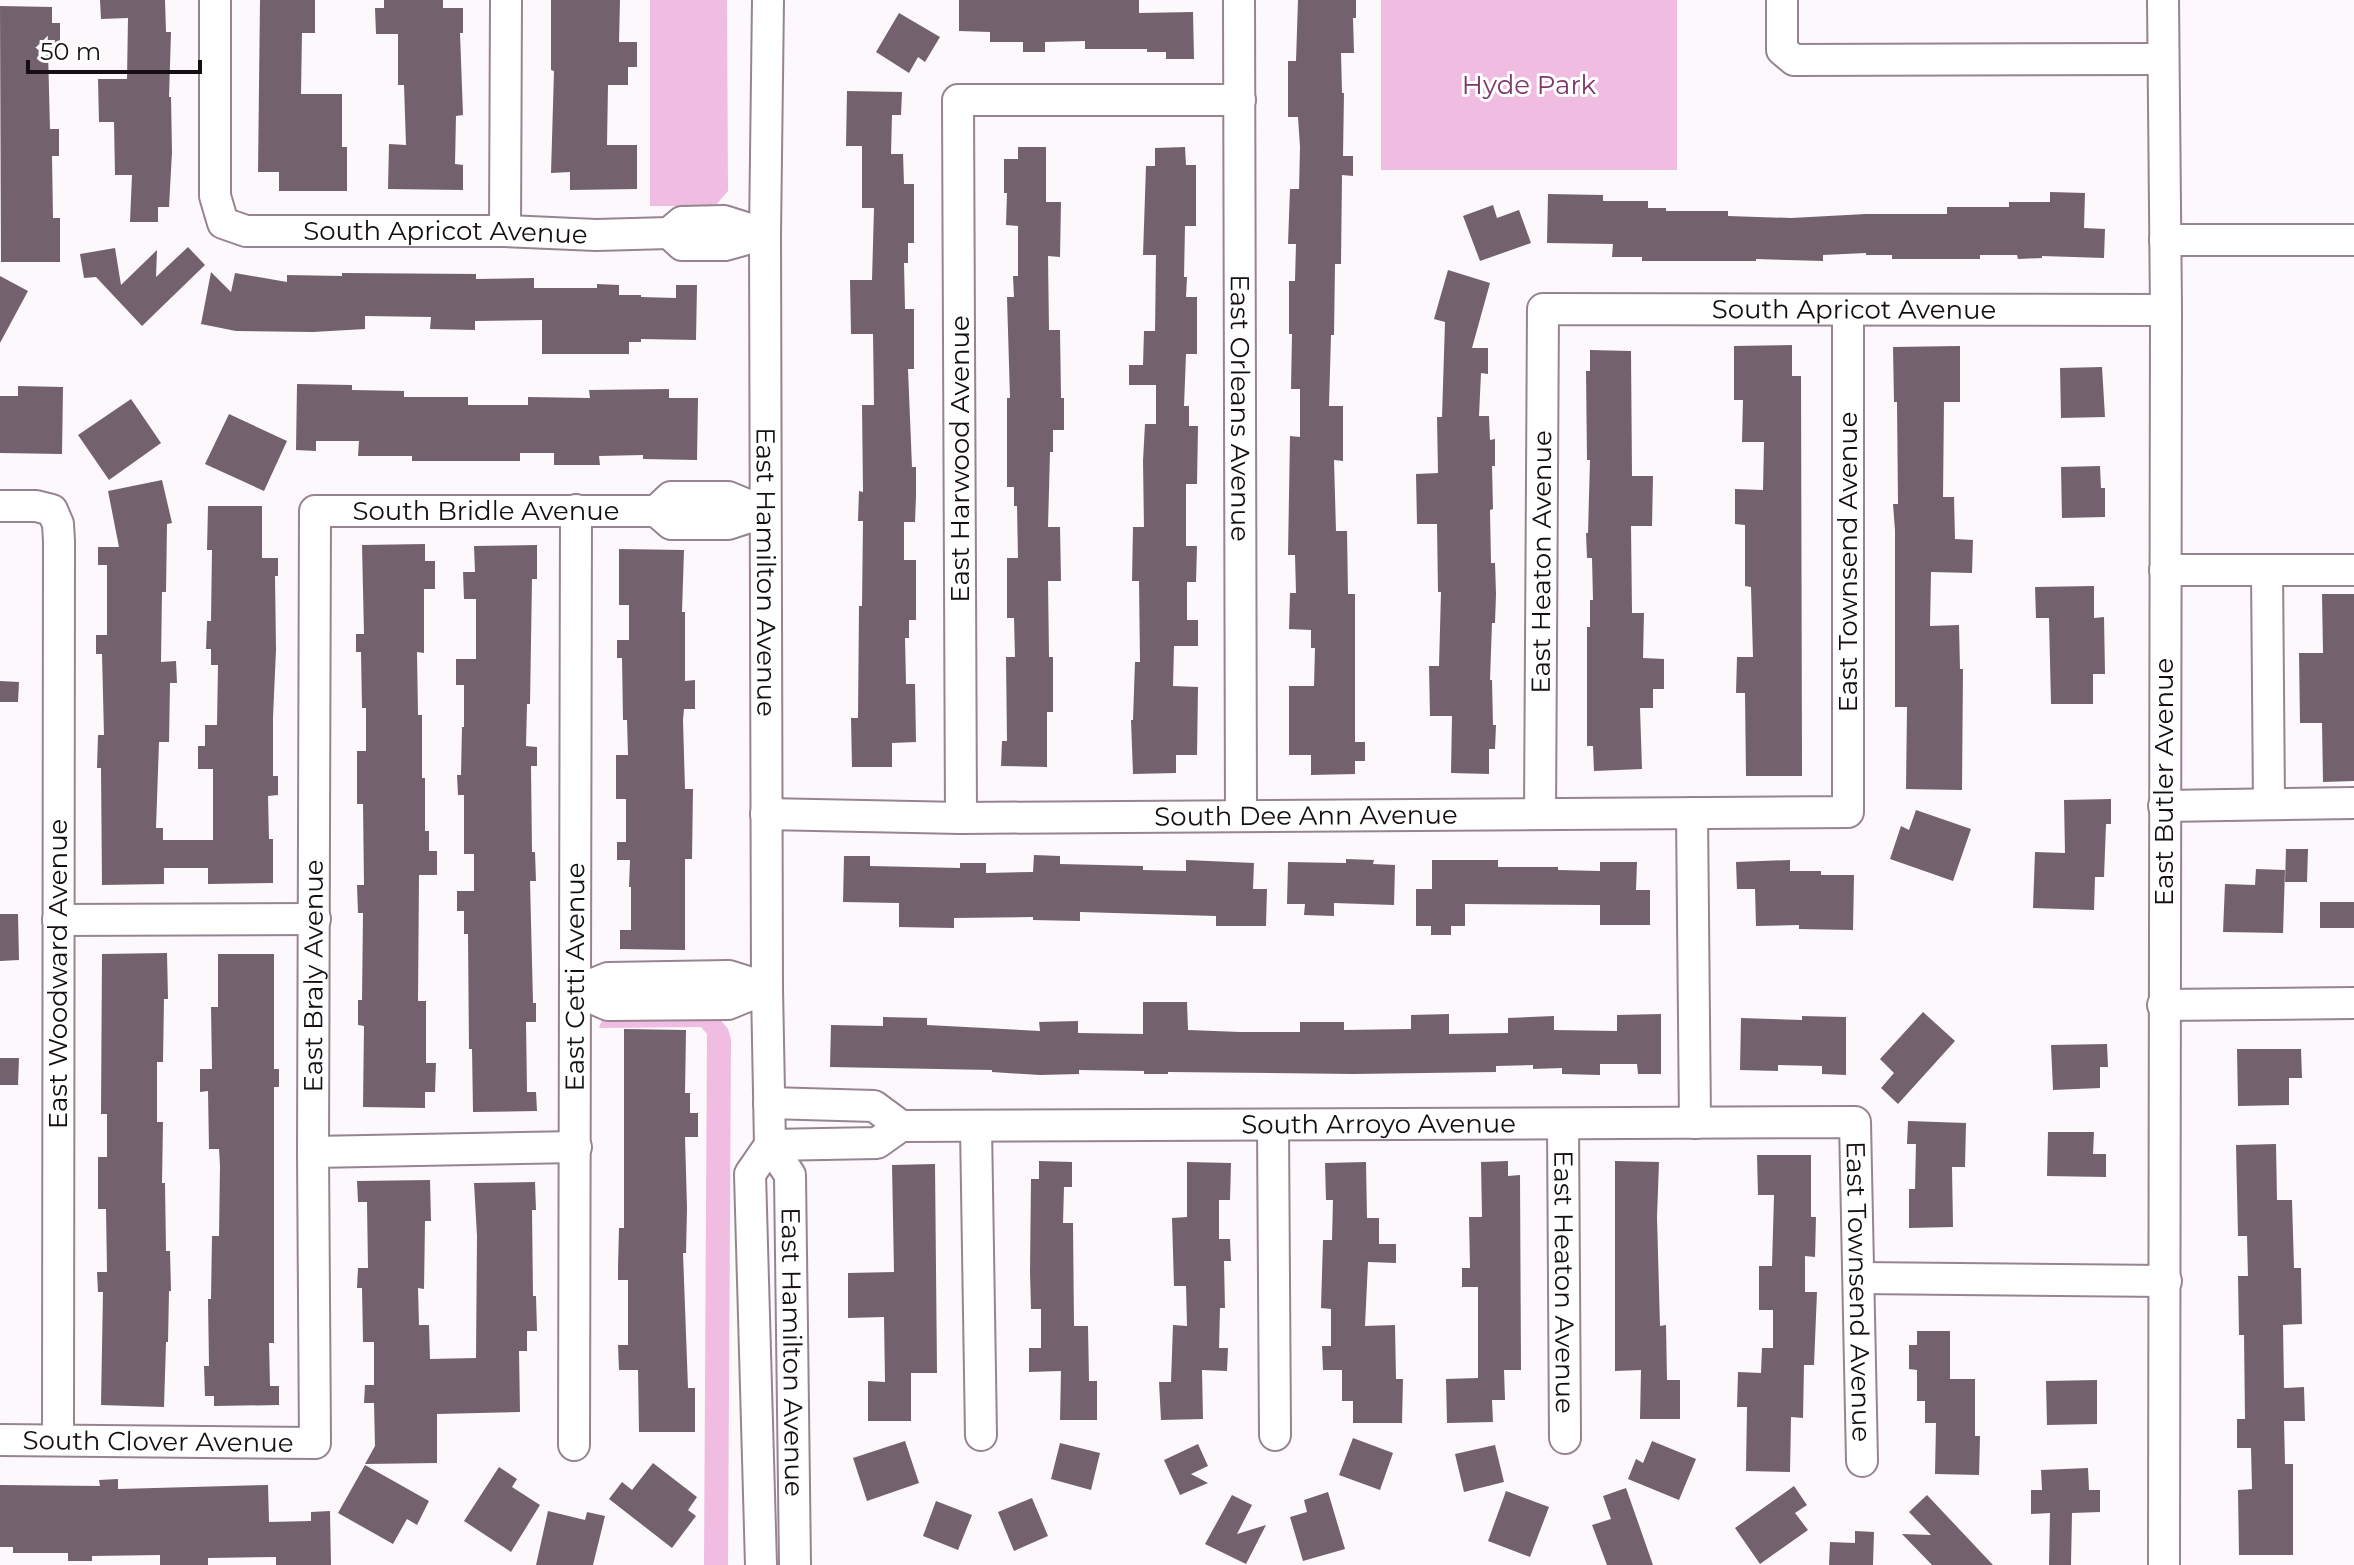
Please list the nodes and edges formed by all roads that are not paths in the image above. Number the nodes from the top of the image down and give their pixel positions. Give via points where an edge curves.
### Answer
1 (215, 0) edge
2 (506, 0) edge
3 (768, 0) edge
4 (1239, 0) edge
5 (1782, 0) edge
6 (2163, 0) edge
7 (2163, 59) junction
8 (1240, 100) junction
9 (505, 231) junction
10 (765, 234) junction
11 (2165, 240) junction
12 (2354, 240) edge
13 (1543, 309) joint
14 (2166, 310) junction
15 (1848, 311) junction
16 (0, 506) edge
17 (576, 510) junction
18 (315, 511) joint
19 (765, 512) junction
20 (2165, 570) junction
21 (2267, 570) junction
22 (2354, 570) edge
23 (2269, 803) junction
24 (2354, 803) edge
25 (2164, 806) junction
26 (1848, 812) joint
27 (1692, 813) junction
28 (766, 814) junction
29 (1540, 814) junction
30 (1241, 816) junction
31 (961, 818) junction
32 (315, 919) junction
33 (58, 920) junction
34 (767, 988) junction
35 (2354, 1003) edge
36 (2163, 1005) junction
37 (769, 1103) junction
38 (1855, 1122) joint
39 (1695, 1123) junction
40 (1563, 1124) junction
41 (1273, 1125) junction
42 (901, 1126) junction
43 (976, 1127) junction
44 (770, 1145) junction
45 (576, 1147) junction
46 (313, 1152) junction
47 (1859, 1278) junction
48 (2166, 1281) junction
49 (981, 1435) dead end
50 (1275, 1435) dead end
51 (1565, 1438) dead end
52 (58, 1439) junction
53 (0, 1440) edge
54 (315, 1443) joint
55 (574, 1445) dead end
56 (1862, 1461) dead end
57 (761, 1565) edge
58 (795, 1565) edge
59 (2164, 1565) edge

1 - 9 street, South Apricot Avenue via 215,196 223,223 246,231
2 - 9 street
3 - 10 street, East Hamilton Avenue
4 - 8 street, East Orleans Avenue
5 - 7 street via 1782,50 1794,60
6 - 7 street, East Butler Avenue
7 - 11 street, East Butler Avenue
8 - 30 street, East Orleans Avenue
8 - 31 street, East Harwood Avenue via 958,100
9 - 10 street, South Apricot Avenue via 669,233 682,222 724,221
10 - 19 street, East Hamilton Avenue
11 - 12 street
11 - 14 street, East Butler Avenue
13 - 15 street, South Apricot Avenue
13 - 29 street, East Heaton Avenue
14 - 15 street, South Apricot Avenue
14 - 20 street, East Butler Avenue
15 - 26 street, East Townsend Avenue
16 - 33 street, East Woodward Avenue via 52,510 58,524
17 - 18 street, South Bridle Avenue
17 - 19 street, South Bridle Avenue via 656,511 671,497 728,497
17 - 45 street, East Cetti Avenue
18 - 32 street, East Braly Avenue
19 - 28 street, East Hamilton Avenue
20 - 21 street
20 - 25 street, East Butler Avenue
21 - 22 street
21 - 23 street
23 - 24 street
23 - 25 street
25 - 36 street, East Butler Avenue
26 - 27 street, South Dee Ann Avenue
27 - 29 street, South Dee Ann Avenue
27 - 39 street
28 - 31 street, South Dee Ann Avenue
28 - 34 street, East Hamilton Avenue
29 - 30 street, South Dee Ann Avenue
30 - 31 street, South Dee Ann Avenue
32 - 33 street
32 - 46 street, East Braly Avenue
33 - 52 street, East Woodward Avenue
34 - 34 street via 729,976 608,978 576,991 608,1005 728,1004
34 - 37 street, East Hamilton Avenue
35 - 36 street
36 - 48 street, East Butler Avenue
37 - 42 street via 874,1106
37 - 44 street, East Hamilton Avenue
38 - 39 street, South Arroyo Avenue
38 - 47 street, East Townsend Avenue
39 - 40 street, South Arroyo Avenue
40 - 41 street, South Arroyo Avenue
40 - 51 street, East Heaton Avenue
41 - 43 street, South Arroyo Avenue
41 - 50 street
42 - 43 street, South Arroyo Avenue
42 - 44 street, South Arroyo Avenue via 877,1143
43 - 49 street
44 - 57 street, East Hamilton Avenue via 750,1174
44 - 58 street, East Hamilton Avenue via 790,1175
45 - 46 street
45 - 55 street, East Cetti Avenue
46 - 54 street, East Braly Avenue
47 - 48 street
47 - 56 street, East Townsend Avenue
48 - 59 street, East Butler Avenue
52 - 53 street, South Clover Avenue
52 - 54 street, South Clover Avenue

